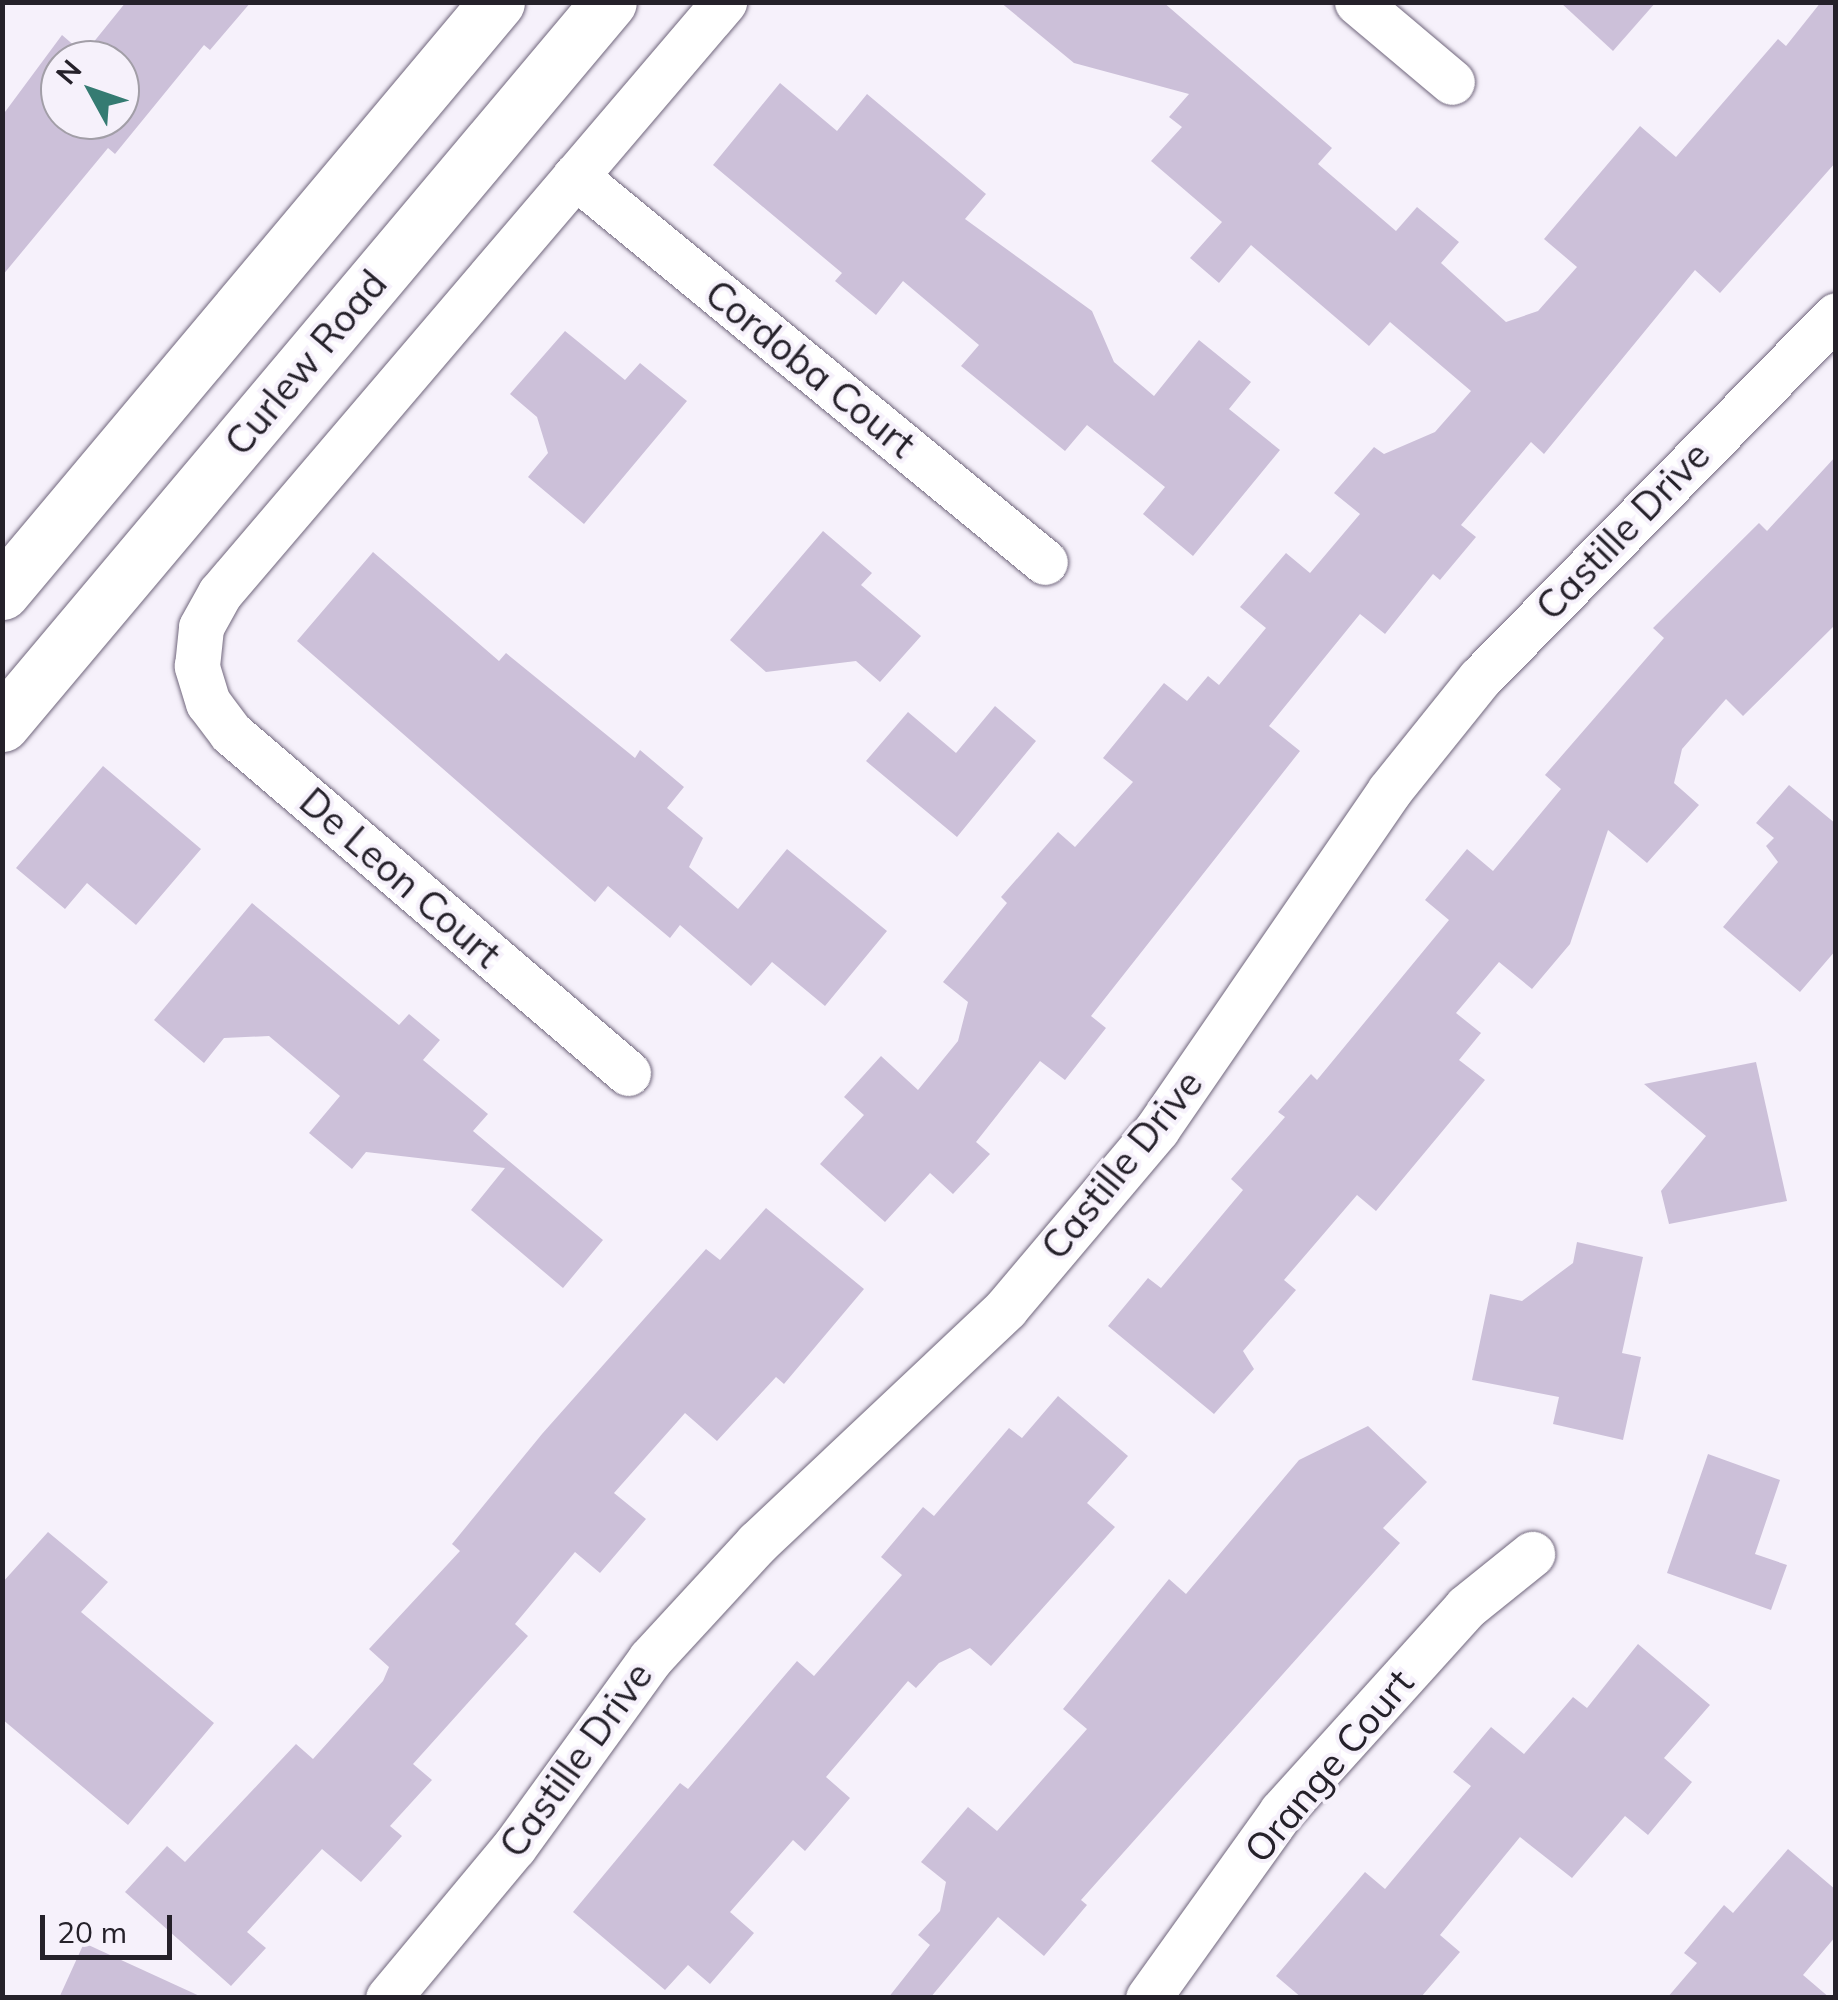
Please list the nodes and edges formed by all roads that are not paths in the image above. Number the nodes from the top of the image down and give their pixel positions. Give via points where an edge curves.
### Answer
1 (498, 2) edge
2 (609, 2) edge
3 (724, 2) edge
4 (1357, 2) edge
5 (1452, 82) dead end
6 (574, 176) junction
7 (1836, 315) edge
8 (1045, 562) dead end
9 (2, 592) edge
10 (2, 724) edge
11 (628, 1073) dead end
12 (1532, 1554) dead end
13 (388, 1998) edge
14 (1148, 1998) edge

1 - 9 main road
2 - 10 main road, Curlew Road
3 - 6 street
4 - 5 street
6 - 8 street, Cordoba Court
6 - 11 street, De Leon Court via 220,593 201,627 197,666 208,703 231,733
7 - 13 street, Castille Drive via 1480,678 1389,791 1157,1129 1006,1308 757,1543 650,1659 514,1847
12 - 14 street, Orange Court via 1466,1607 1281,1812

